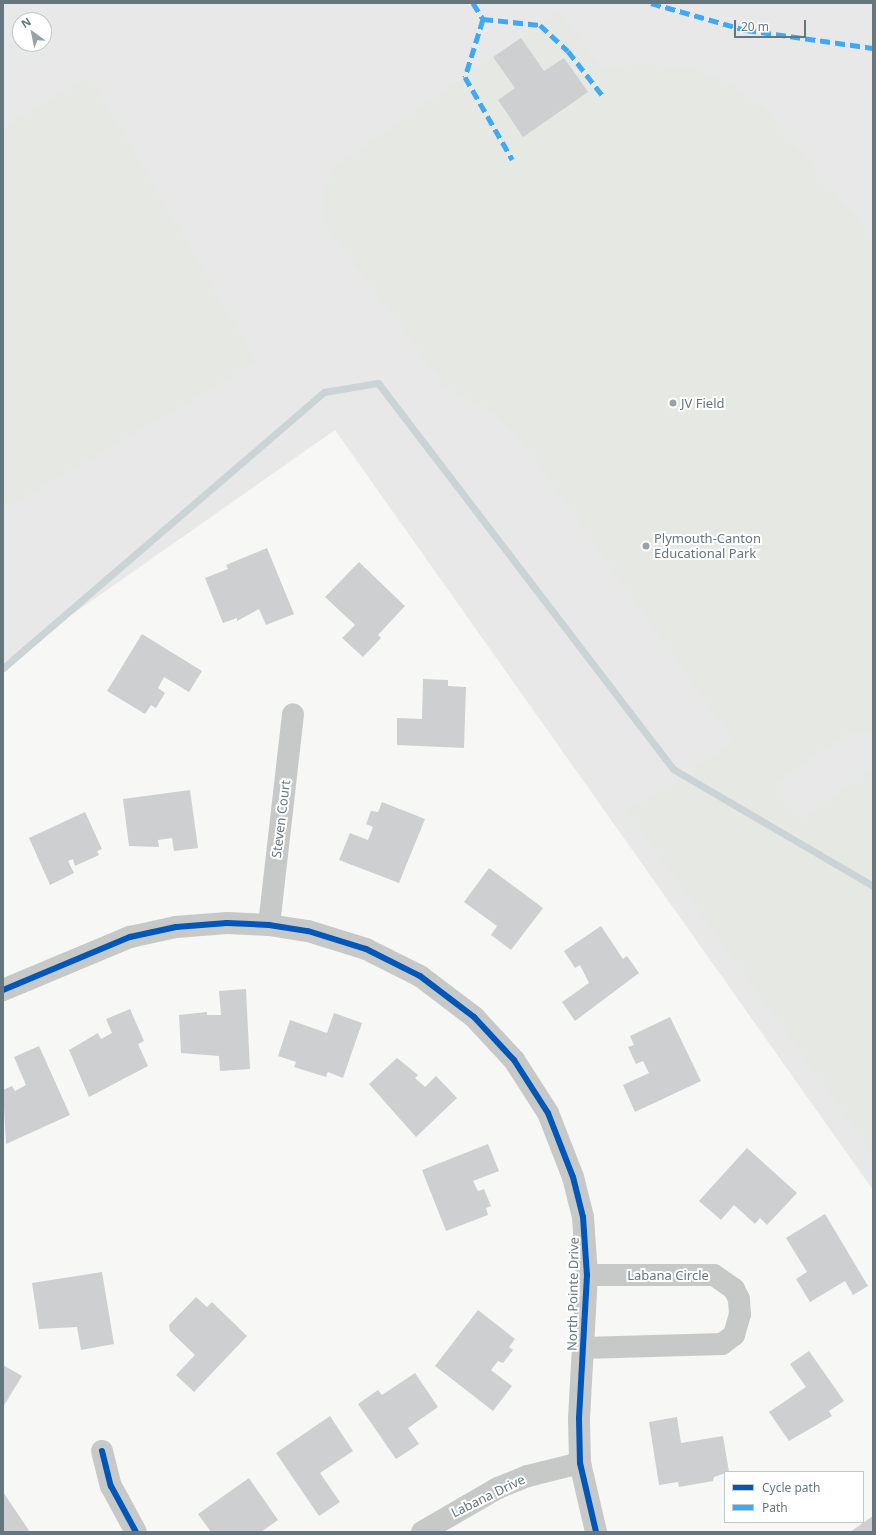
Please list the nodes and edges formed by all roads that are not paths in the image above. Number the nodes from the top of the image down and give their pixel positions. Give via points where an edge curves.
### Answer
1 (293, 714) dead end
2 (269, 925) junction
3 (3, 990) edge
4 (587, 1275) junction
5 (584, 1348) junction
6 (102, 1451) dead end
7 (580, 1463) junction
8 (136, 1532) edge
9 (422, 1532) edge
10 (596, 1532) edge

1 - 2 street, Steven Court
2 - 3 street, North Pointe Drive via 227,923 176,927 130,937
2 - 4 street, North Pointe Drive via 337,938 394,961 446,993 495,1038 532,1086 563,1147 583,1217
4 - 5 street, North Pointe Drive
4 - 5 street, Labana Circle via 714,1275 734,1289 740,1314 734,1335 722,1344
5 - 7 street, North Pointe Drive via 579,1419
6 - 8 street via 111,1486
7 - 9 street, Labana Drive via 528,1476 498,1488
7 - 10 street, North Pointe Drive

